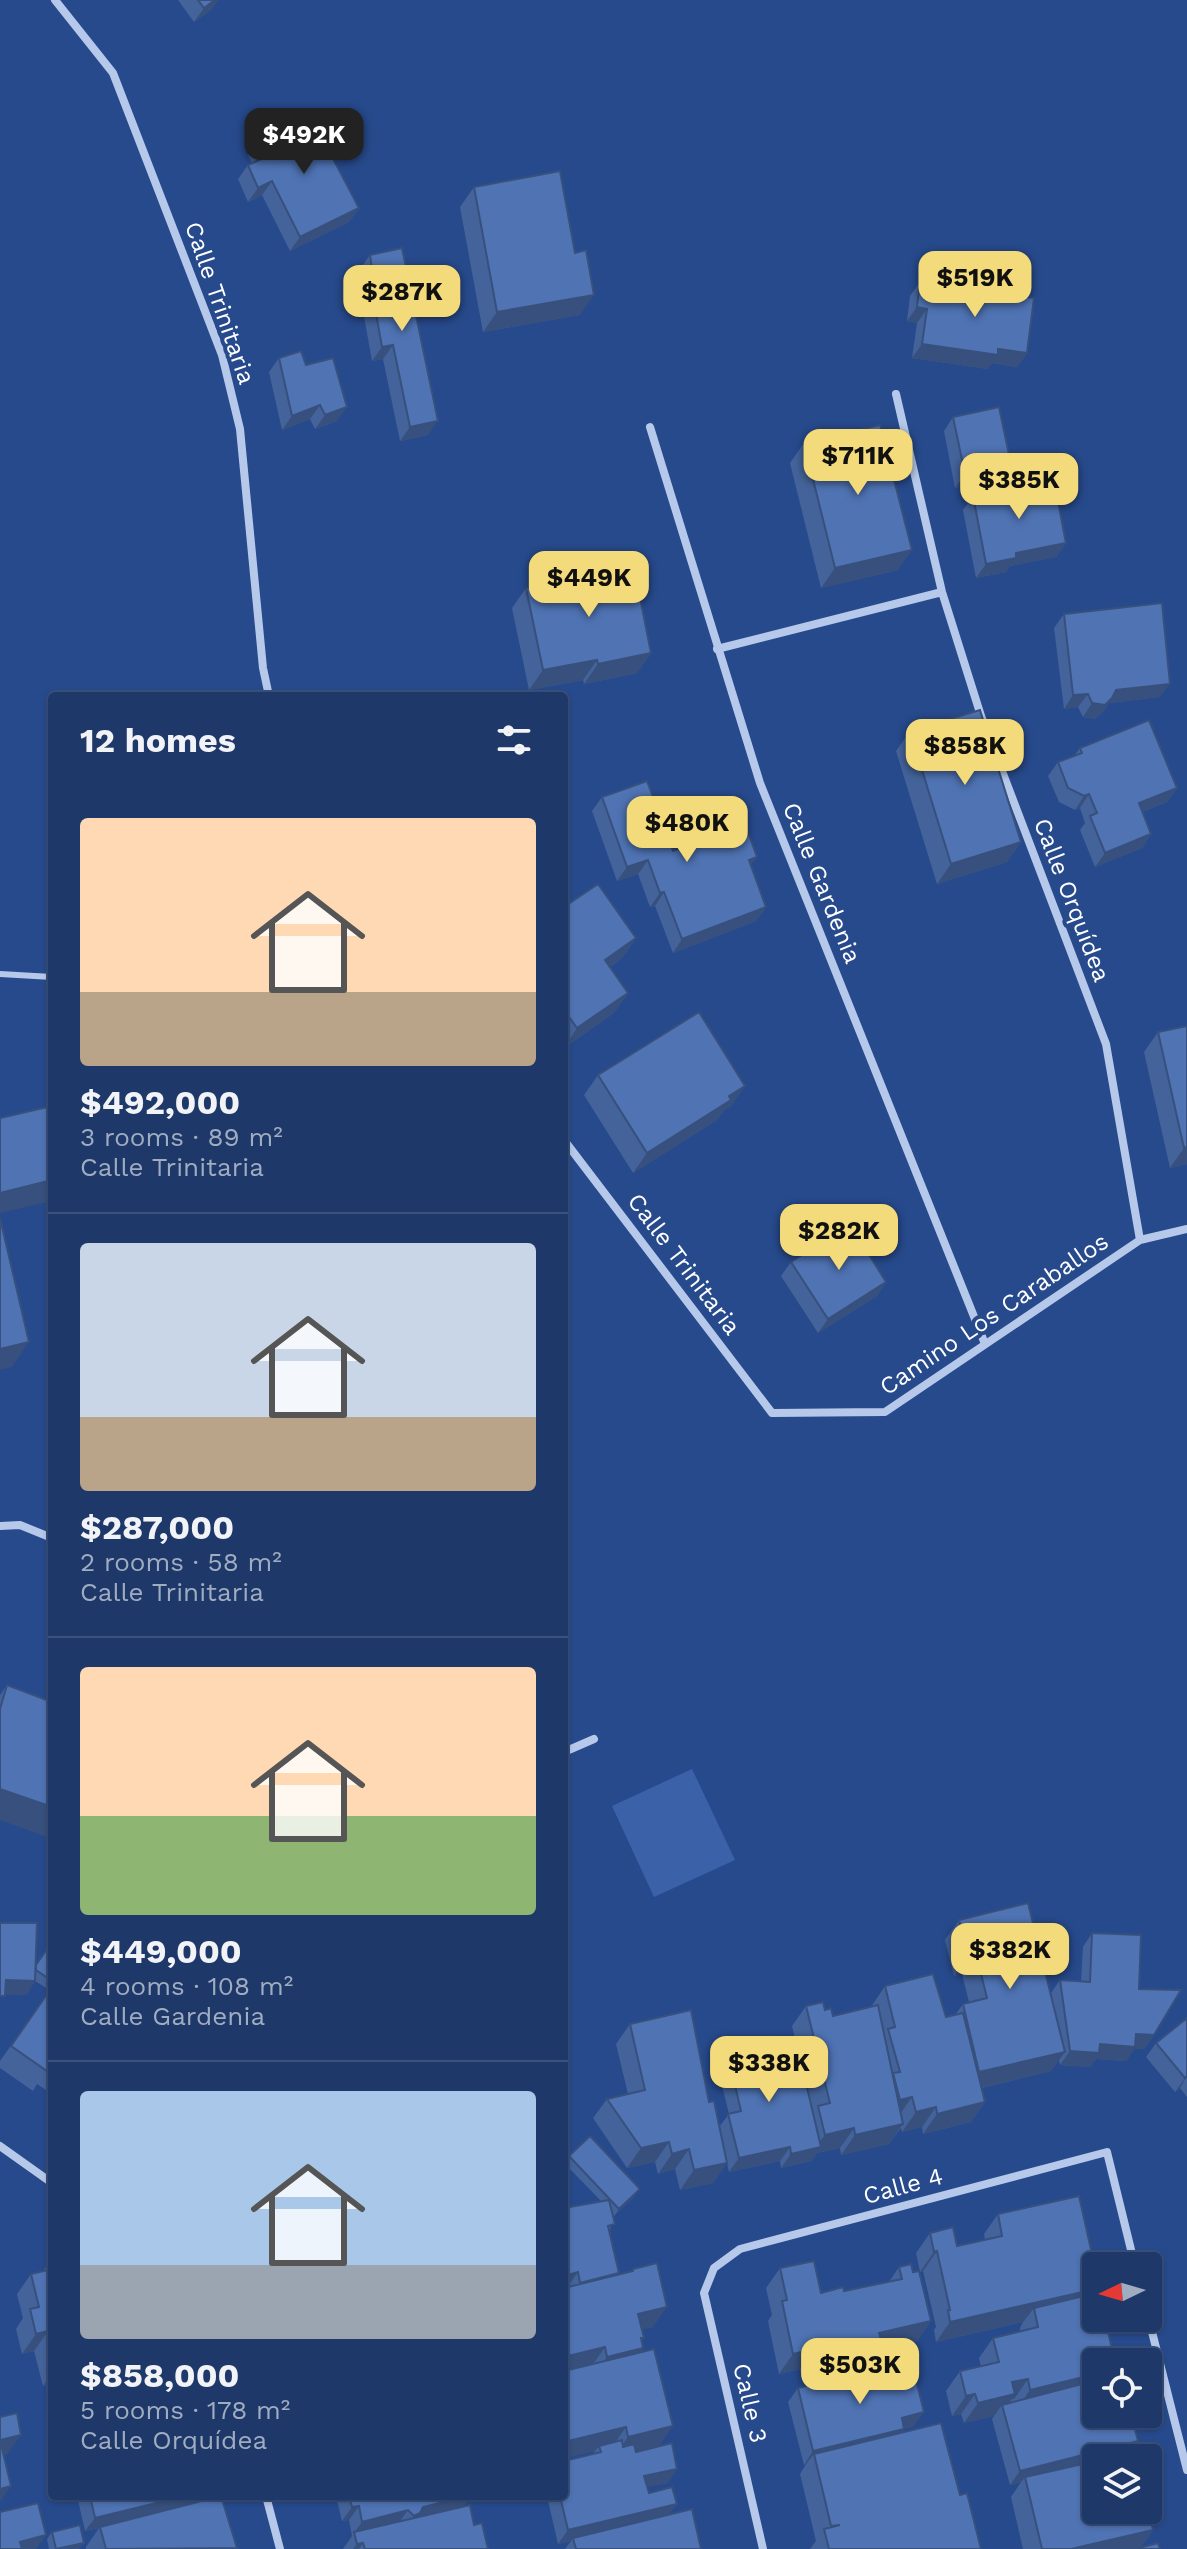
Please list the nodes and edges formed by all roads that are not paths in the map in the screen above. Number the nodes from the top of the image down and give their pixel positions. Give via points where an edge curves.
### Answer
1 (55, 0) edge
2 (896, 394) dead end
3 (650, 427) dead end
4 (942, 592) junction
5 (717, 649) junction
6 (268, 692) edge
7 (0, 974) edge
8 (48, 977) edge
9 (568, 1145) edge
10 (1187, 1229) edge
11 (1140, 1240) junction
12 (985, 1344) junction
13 (772, 1413) joint
14 (0, 1526) edge
15 (48, 1536) edge
16 (594, 1739) dead end
17 (568, 1750) edge
18 (0, 2146) edge
19 (48, 2180) edge
20 (1132, 2252) edge
21 (714, 2268) joint
22 (1152, 2332) edge
23 (1187, 2470) edge
24 (267, 2500) edge
25 (280, 2549) edge
26 (763, 2549) edge

1 - 6 street, Calle Trinitaria via 113,73 222,355 240,429
2 - 4 street, Calle Orquídea
3 - 5 street, Calle Gardenia
4 - 5 street
4 - 11 street, Calle Orquídea via 981,716 1106,1044
5 - 12 street, Calle Gardenia via 760,783
7 - 8 lane
9 - 13 street, Calle Trinitaria
10 - 11 street, Camino Los Caraballos
11 - 12 street, Camino Los Caraballos
12 - 13 street, Camino Los Caraballos via 885,1412
14 - 15 street via 20,1525
16 - 17 street
18 - 19 street
20 - 21 street, Calle 4 via 1107,2152 740,2249
21 - 26 street, Calle 3 via 704,2293
22 - 23 street
24 - 25 street

